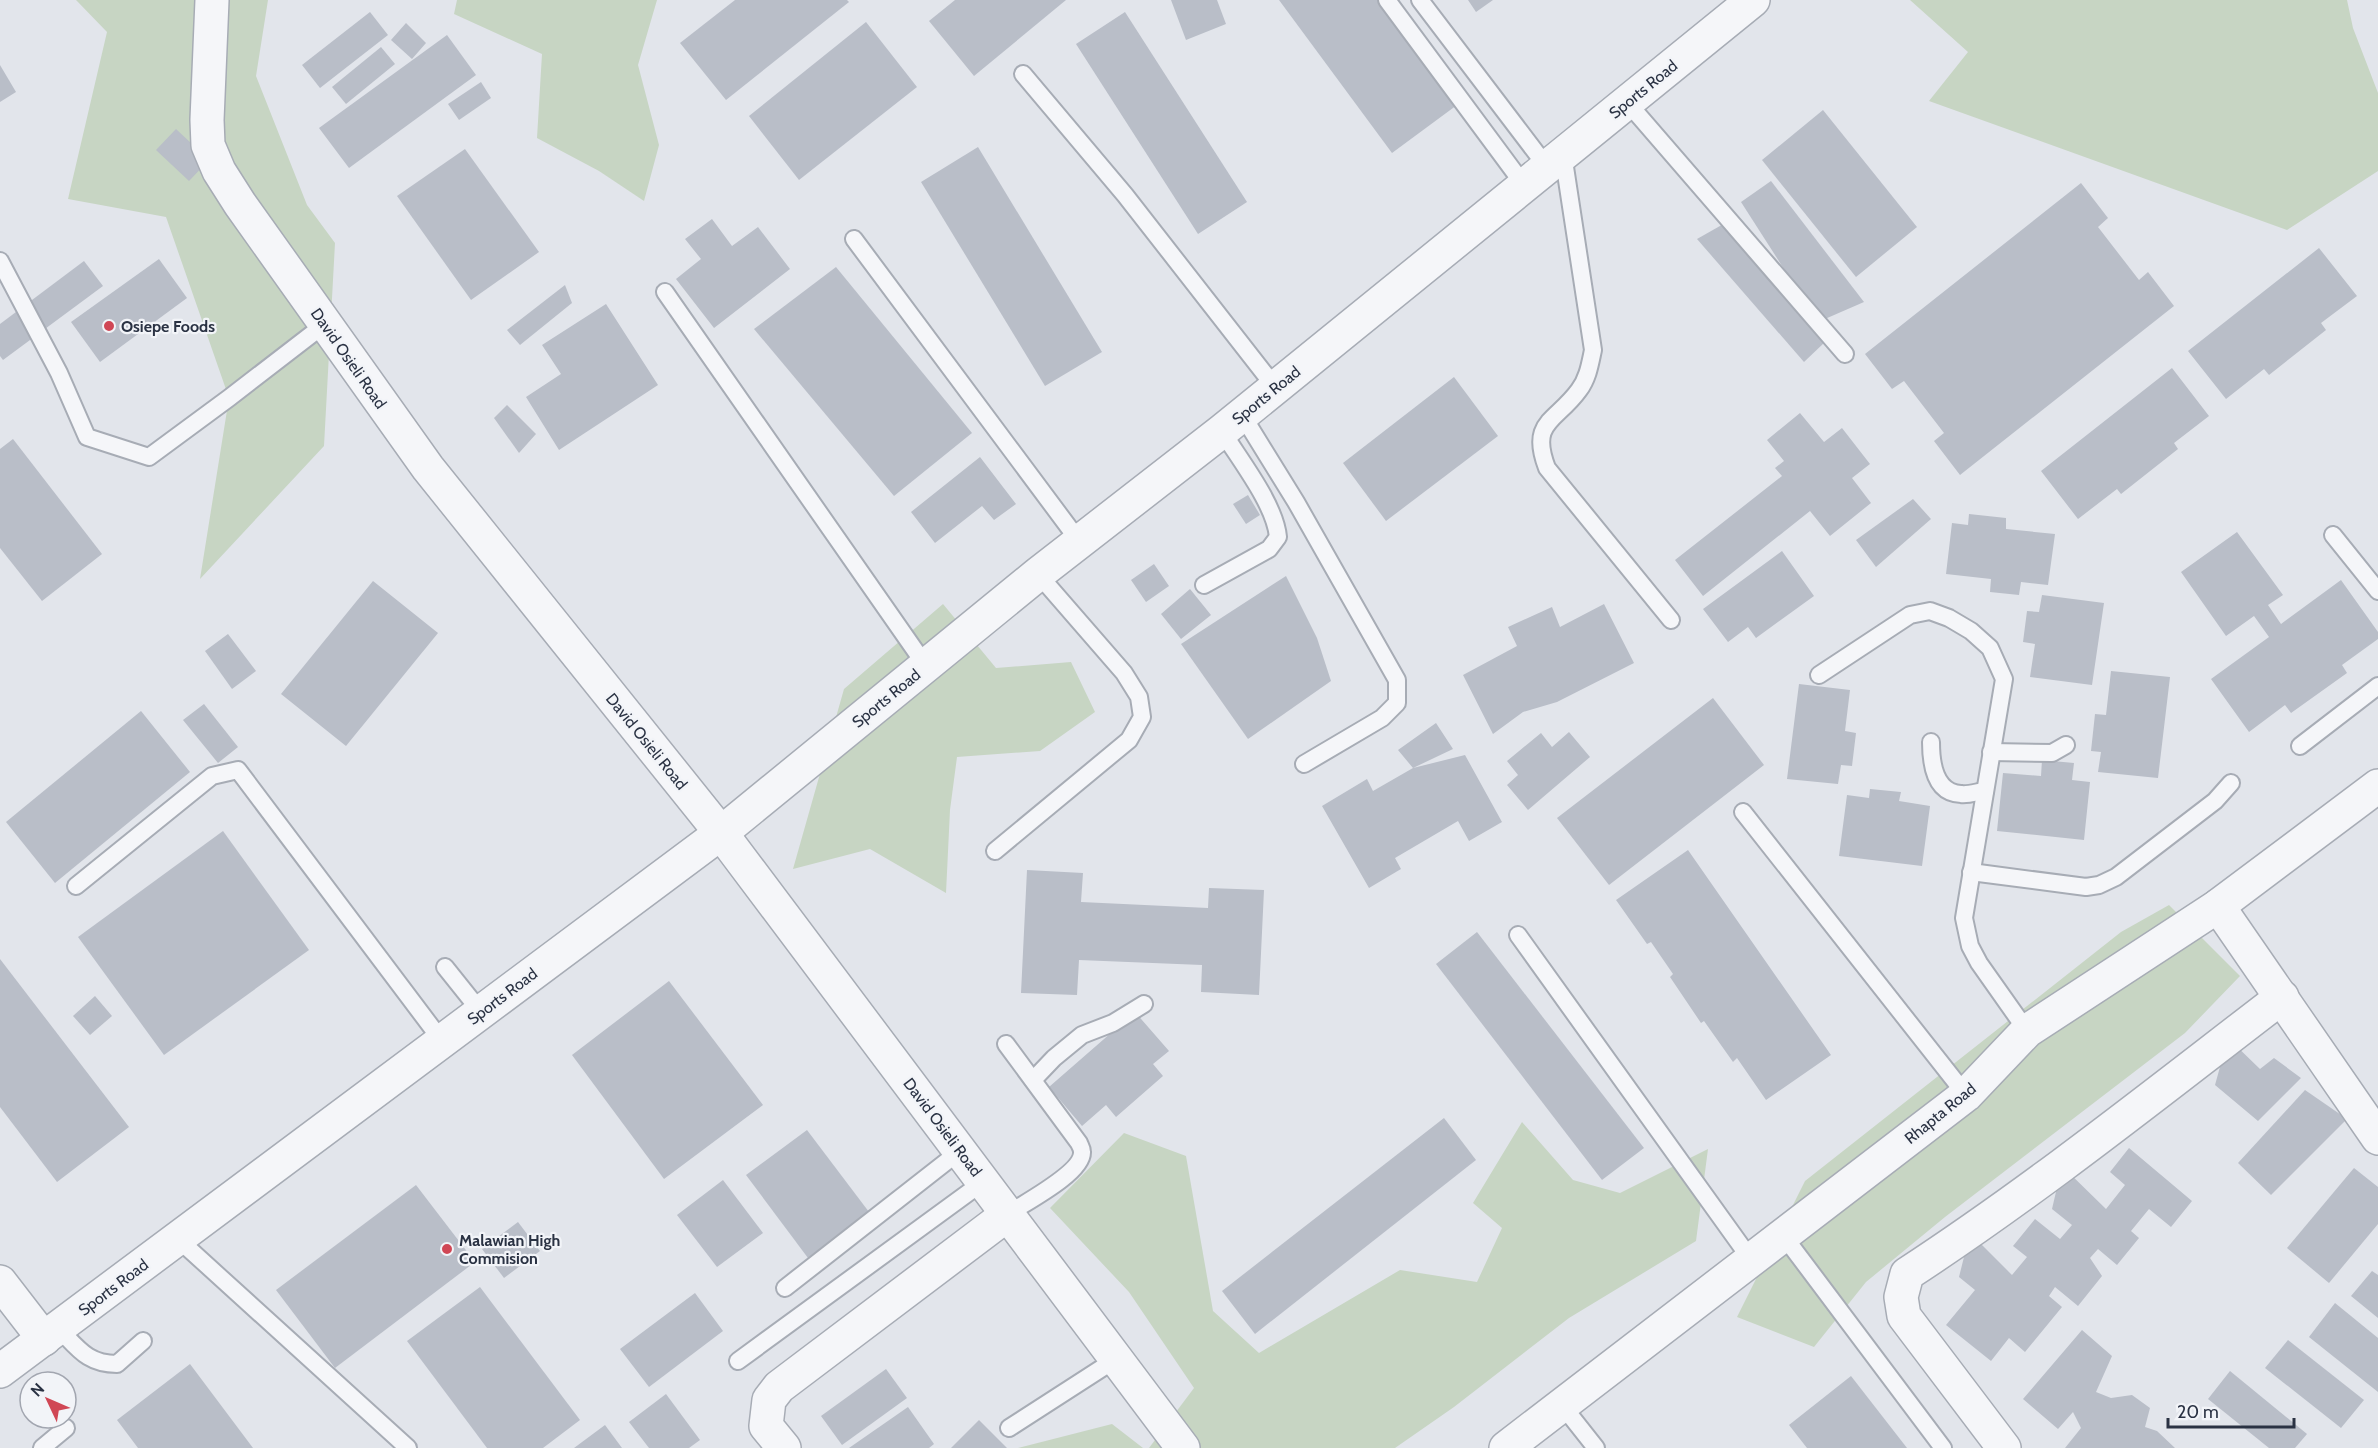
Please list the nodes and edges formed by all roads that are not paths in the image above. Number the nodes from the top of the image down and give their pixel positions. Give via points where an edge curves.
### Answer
1 (212, 0) edge
2 (1387, 0) edge
3 (1420, 0) edge
4 (1753, 0) edge
5 (1023, 74) dead end
6 (1627, 102) junction
7 (1545, 168) junction
8 (854, 238) dead end
9 (0, 261) edge
10 (665, 292) dead end
11 (325, 324) junction
12 (1845, 354) dead end
13 (1275, 387) junction
14 (1231, 422) junction
15 (2333, 535) dead end
16 (1079, 541) junction
17 (1038, 574) junction
18 (1204, 585) dead end
19 (2378, 591) edge
20 (1671, 620) dead end
21 (926, 666) junction
22 (1819, 675) dead end
23 (2378, 686) edge
24 (1931, 742) dead end
25 (2067, 745) dead end
26 (2300, 746) dead end
27 (1992, 752) junction
28 (1304, 764) dead end
29 (2231, 783) dead end
30 (2378, 786) edge
31 (1985, 791) junction
32 (1743, 812) dead end
33 (721, 833) junction
34 (995, 851) dead end
35 (1971, 872) junction
36 (76, 886) dead end
37 (2218, 906) junction
38 (1518, 935) dead end
39 (446, 968) dead end
40 (2282, 997) junction
41 (1144, 1004) dead end
42 (481, 1012) junction
43 (2027, 1031) junction
44 (442, 1041) junction
45 (1006, 1044) dead end
46 (1033, 1080) junction
47 (1966, 1095) junction
48 (2378, 1138) edge
49 (960, 1151) junction
50 (983, 1182) junction
51 (1008, 1214) junction
52 (1783, 1235) junction
53 (178, 1239) junction
54 (1752, 1261) junction
55 (0, 1282) edge
56 (785, 1288) dead end
57 (51, 1333) junction
58 (143, 1341) dead end
59 (1116, 1359) junction
60 (738, 1361) dead end
61 (0, 1371) edge
62 (1563, 1405) junction
63 (1009, 1428) dead end
64 (64, 1430) edge
65 (42, 1448) edge
66 (408, 1448) edge
67 (784, 1448) edge
68 (1184, 1448) edge
69 (1506, 1448) edge
70 (1596, 1448) edge
71 (1943, 1448) edge
72 (2004, 1448) edge

1 - 11 street, David Osieli Road via 208,145 240,204
2 - 7 lane
3 - 7 lane
4 - 6 street, Sports Road
5 - 13 lane via 1125,195
6 - 7 street, Sports Road
6 - 12 lane
7 - 13 street, Sports Road
7 - 20 lane via 1593,350 1580,390 1543,427 1539,449 1547,468
8 - 16 lane
9 - 11 lane via 60,373 87,437 149,457
10 - 21 lane
11 - 33 street, David Osieli Road via 428,468
13 - 14 street, Sports Road
14 - 16 street, Sports Road
14 - 18 lane via 1277,523 1278,537 1269,549
14 - 28 lane via 1296,502 1397,680 1397,703 1382,718
15 - 19 lane
16 - 17 street, Sports Road
17 - 21 street, Sports Road
17 - 34 lane via 1124,673 1139,697 1142,717 1129,740
21 - 33 street, Sports Road
22 - 27 lane via 1910,615 1930,611 1949,618 1989,648 2004,679
23 - 26 lane
24 - 31 lane via 1933,769 1948,790 1959,794
25 - 27 lane via 2052,753
27 - 31 lane
29 - 35 lane via 2215,801 2116,877 2099,885 2086,887
30 - 37 street, Rhapta Road
31 - 35 lane
32 - 47 lane
33 - 42 street, Sports Road
33 - 49 street, David Osieli Road
35 - 43 lane via 1964,918 1970,946
36 - 44 lane via 212,776 238,770
37 - 40 street
37 - 43 street, Rhapta Road
38 - 54 lane
39 - 42 lane
40 - 48 street
40 - 72 street via 2062,1166 1906,1274 1901,1297 1904,1316
41 - 46 lane via 1113,1023 1082,1035
42 - 44 street, Sports Road
43 - 47 street, Rhapta Road
44 - 53 street, Sports Road
45 - 46 lane
46 - 51 lane via 1082,1152 1071,1173
47 - 52 street, Rhapta Road
49 - 50 street, David Osieli Road
49 - 56 lane
50 - 51 street, David Osieli Road
50 - 60 lane
51 - 59 street, David Osieli Road
51 - 67 street via 778,1387 769,1400 766,1426
52 - 54 street, Rhapta Road
52 - 71 lane
53 - 57 street, Sports Road
53 - 66 lane
54 - 62 street, Rhapta Road
55 - 57 street
57 - 58 lane via 101,1364 117,1364
57 - 61 street, Sports Road
59 - 63 lane
59 - 68 street, David Osieli Road
62 - 69 street, Rhapta Road
62 - 70 lane
64 - 65 lane

